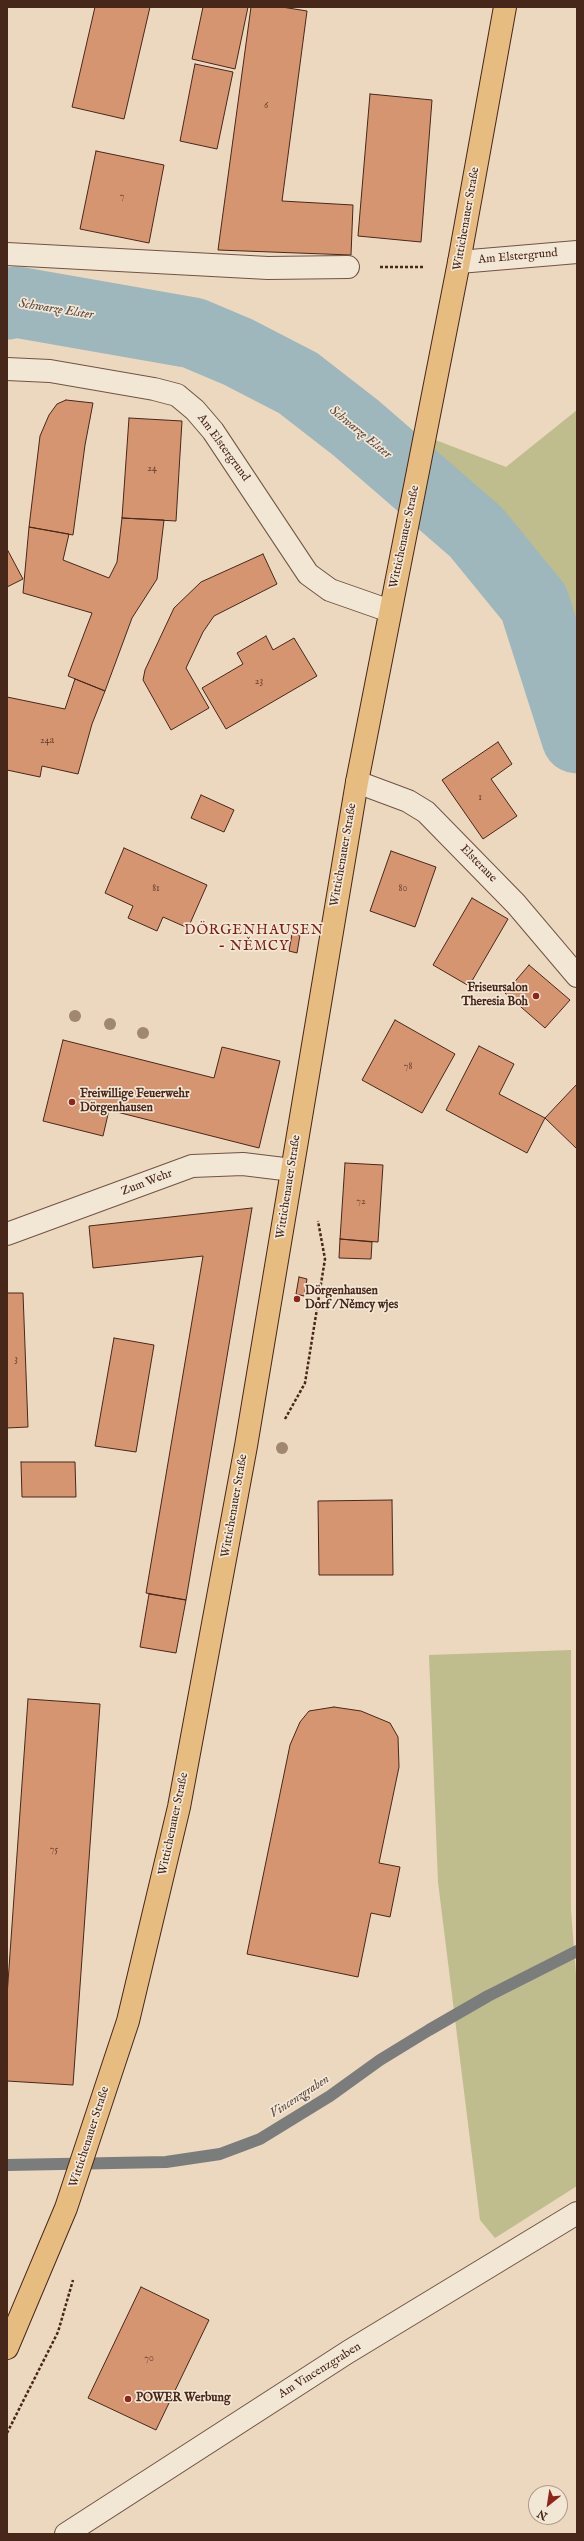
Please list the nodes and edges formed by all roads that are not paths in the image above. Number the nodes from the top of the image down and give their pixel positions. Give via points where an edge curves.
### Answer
1 (504, 7) edge
2 (577, 252) edge
3 (7, 254) edge
4 (459, 262) junction
5 (348, 267) road end
6 (7, 369) edge
7 (390, 612) junction
8 (357, 782) junction
9 (577, 976) edge
10 (292, 1170) junction
11 (7, 1234) edge
12 (577, 2214) edge
13 (7, 2348) edge
14 (66, 2534) edge

1 - 4 main road, Wittichenauer Straße
2 - 4 street, Am Elstergrund
3 - 5 street via 268,268
4 - 7 main road, Wittichenauer Straße
6 - 7 street, Am Elstergrund via 50,371 177,395 214,431 308,574 330,590
7 - 8 main road, Wittichenauer Straße
8 - 9 street, Elsteraue via 408,801 426,812 516,904
8 - 10 main road, Wittichenauer Straße
10 - 11 street, Zum Wehr via 243,1164 192,1166
10 - 13 main road, Wittichenauer Straße via 246,1446 179,1807 128,2021 66,2208
12 - 14 street, Am Vincenzgraben via 348,2352

